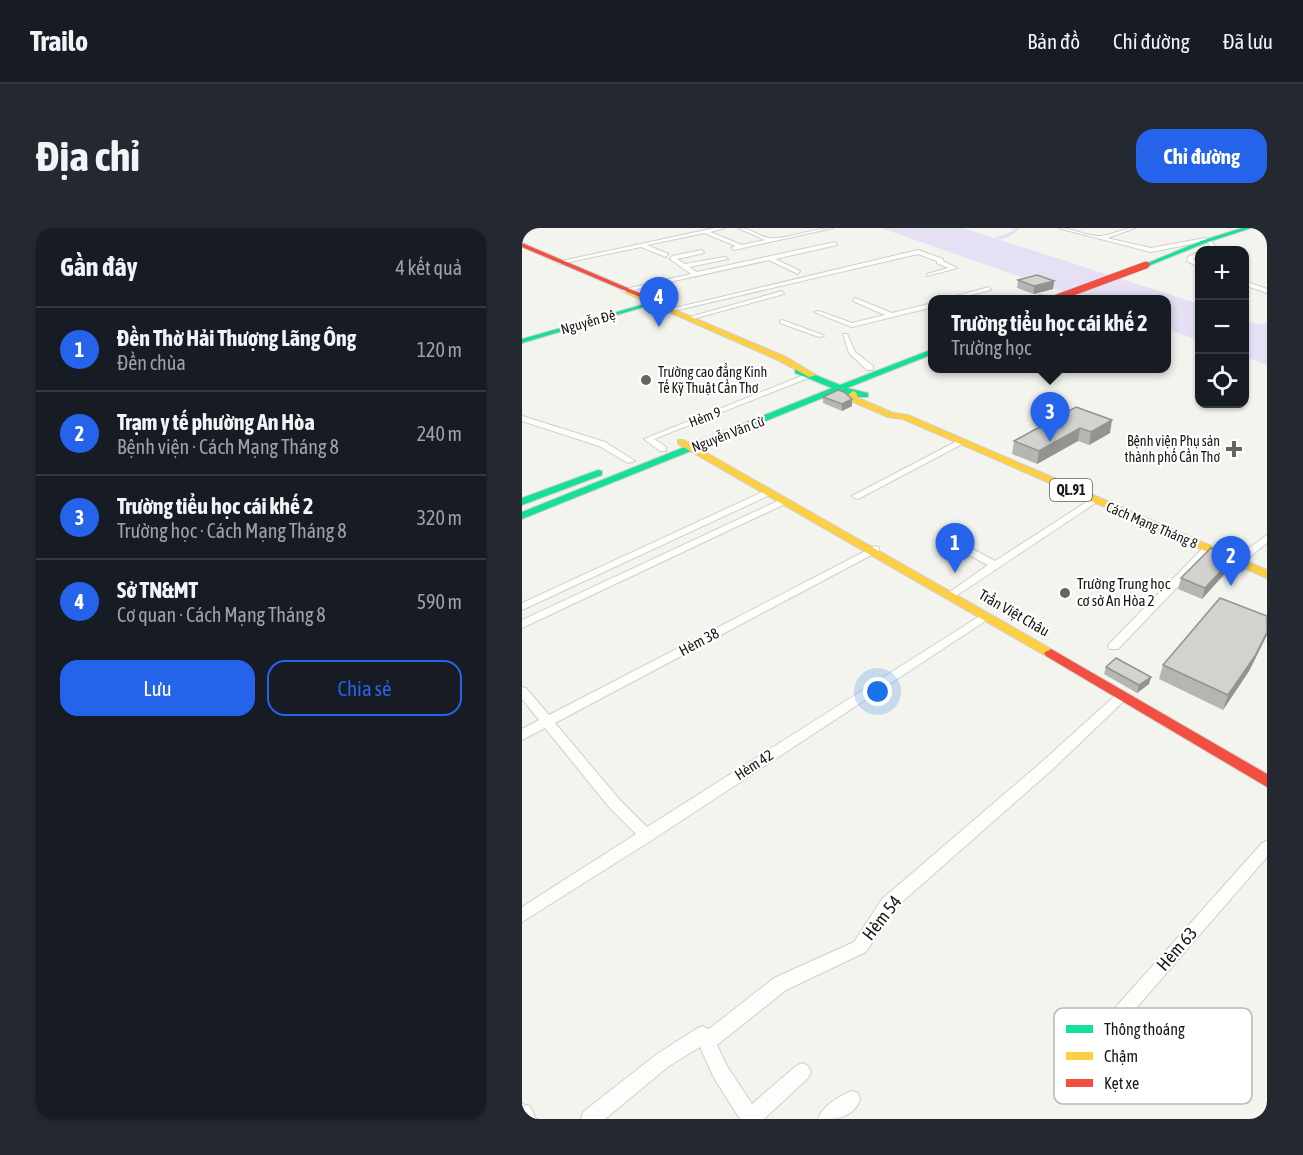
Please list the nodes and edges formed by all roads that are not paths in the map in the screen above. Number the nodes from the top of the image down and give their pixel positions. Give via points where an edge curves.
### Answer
1 (722, 228) edge
2 (741, 228) edge
3 (791, 228) edge
4 (830, 228) edge
5 (1061, 228) edge
6 (1132, 228) edge
7 (1236, 228) edge
8 (1248, 228) edge
9 (1262, 228) edge
10 (1267, 229) edge
11 (705, 232) junction
12 (803, 232) junction
13 (1102, 237) junction
14 (673, 238) junction
15 (770, 240) junction
16 (683, 243) dead end
17 (835, 244) dead end
18 (522, 245) edge
19 (641, 245) junction
20 (1204, 245) edge
21 (693, 247) dead end
22 (1195, 253) edge
23 (666, 255) dead end
24 (751, 256) dead end
25 (724, 259) dead end
26 (771, 259) junction
27 (560, 262) junction
28 (756, 262) junction
29 (1195, 264) edge
30 (682, 266) junction
31 (798, 272) dead end
32 (928, 274) dead end
33 (697, 275) junction
34 (1249, 284) edge
35 (988, 289) dead end
36 (626, 291) junction
37 (1267, 291) edge
38 (782, 293) dead end
39 (966, 295) edge
40 (1069, 295) edge
41 (855, 300) dead end
42 (653, 302) junction
43 (928, 306) edge
44 (669, 310) junction
45 (817, 312) dead end
46 (891, 315) junction
47 (686, 317) junction
48 (782, 322) dead end
49 (845, 335) dead end
50 (820, 336) dead end
51 (522, 341) edge
52 (928, 346) edge
53 (928, 353) edge
54 (870, 368) junction
55 (812, 375) junction
56 (842, 389) junction
57 (522, 418) edge
58 (962, 442) junction
59 (686, 445) junction
60 (663, 449) junction
61 (631, 461) junction
62 (769, 492) junction
63 (857, 496) dead end
64 (1094, 500) junction
65 (784, 501) junction
66 (522, 502) edge
67 (522, 516) edge
68 (1267, 538) edge
69 (950, 541) dead end
70 (1208, 549) junction
71 (872, 551) junction
72 (1238, 561) junction
73 (995, 565) junction
74 (1267, 574) edge
75 (949, 596) junction
76 (522, 607) edge
77 (987, 616) junction
78 (522, 624) edge
79 (1114, 646) dead end
80 (522, 692) edge
81 (1123, 695) junction
82 (548, 722) junction
83 (522, 735) edge
84 (1267, 781) edge
85 (647, 836) junction
86 (1267, 846) edge
87 (522, 915) edge
88 (1125, 1008) edge
89 (708, 1041) junction
90 (802, 1072) dead end
91 (851, 1100) dead end
92 (590, 1119) edge
93 (751, 1119) edge
94 (827, 1119) edge

1 - 11 street
2 - 15 street
3 - 12 street
4 - 12 street
5 - 13 street
6 - 13 street
7 - 20 main road
8 - 20 main road
9 - 10 street
11 - 14 street
11 - 15 street via 741,249
12 - 15 street
13 - 20 street via 1151,250 1188,240
14 - 16 street
14 - 19 street
17 - 26 street
18 - 27 main road, Cách Mạng Tháng 8 / QL.91
19 - 23 street
19 - 27 street
20 - 40 main road, bridge
21 - 30 street via 702,252 672,258
22 - 29 street via 1190,261
24 - 28 street
25 - 30 street
26 - 28 street
26 - 31 street
27 - 36 main road, Cách Mạng Tháng 8 / QL.91
28 - 33 street
30 - 33 street
32 - 44 street via 954,268 918,252
33 - 36 street
34 - 37 street
35 - 39 street
36 - 42 main road, Cách Mạng Tháng 8 / QL.91
38 - 47 street
41 - 46 street
42 - 44 main road, Cách Mạng Tháng 8 / QL.91
42 - 51 main road, Nguyễn Đệ
43 - 46 street
44 - 47 main road, Cách Mạng Tháng 8 / QL.91
45 - 46 street via 849,325
47 - 55 main road, Cách Mạng Tháng 8 / QL.91
48 - 50 street
49 - 54 street via 852,353
52 - 54 main road, Nguyễn Văn Cừ
53 - 56 main road, Nguyễn Văn Cừ
54 - 56 main road, Nguyễn Văn Cừ
55 - 56 main road, Cách Mạng Tháng 8 / QL.91
55 - 60 street, Hẻm 9 via 648,439
56 - 58 main road, Cách Mạng Tháng 8 / QL.91 via 866,405
56 - 59 main road, Nguyễn Văn Cừ
57 - 61 street via 602,444
58 - 63 street
58 - 64 main road, Cách Mạng Tháng 8 / QL.91
59 - 60 main road, Nguyễn Văn Cừ
59 - 62 main road, Trần Việt Châu
59 - 67 main road, Nguyễn Văn Cừ
60 - 61 main road, Nguyễn Văn Cừ
61 - 66 main road, Nguyễn Văn Cừ
62 - 65 main road, Trần Việt Châu
62 - 76 street
64 - 70 main road, Cách Mạng Tháng 8 / QL.91
64 - 73 street
65 - 71 main road, Trần Việt Châu
65 - 78 street
68 - 72 street
69 - 73 street
70 - 72 main road, Cách Mạng Tháng 8 / QL.91
70 - 79 street
71 - 75 main road, Trần Việt Châu
71 - 82 street, Hèm 38
72 - 74 main road, Cách Mạng Tháng 8 / QL.91
73 - 75 street
75 - 77 main road, Trần Việt Châu
77 - 81 main road, Trần Việt Châu
77 - 85 street, Hèm 42
80 - 82 street
81 - 84 main road, Trần Việt Châu
81 - 89 street, Hèm 54 via 888,904 860,947 780,984
82 - 83 street, Hèm 38
82 - 85 street via 614,803
85 - 87 street, Hèm 42
86 - 88 street, Hèm 63
89 - 92 street, Hèm 54 via 702,1035 663,1060
89 - 93 street via 720,1071
90 - 93 street
91 - 94 street

